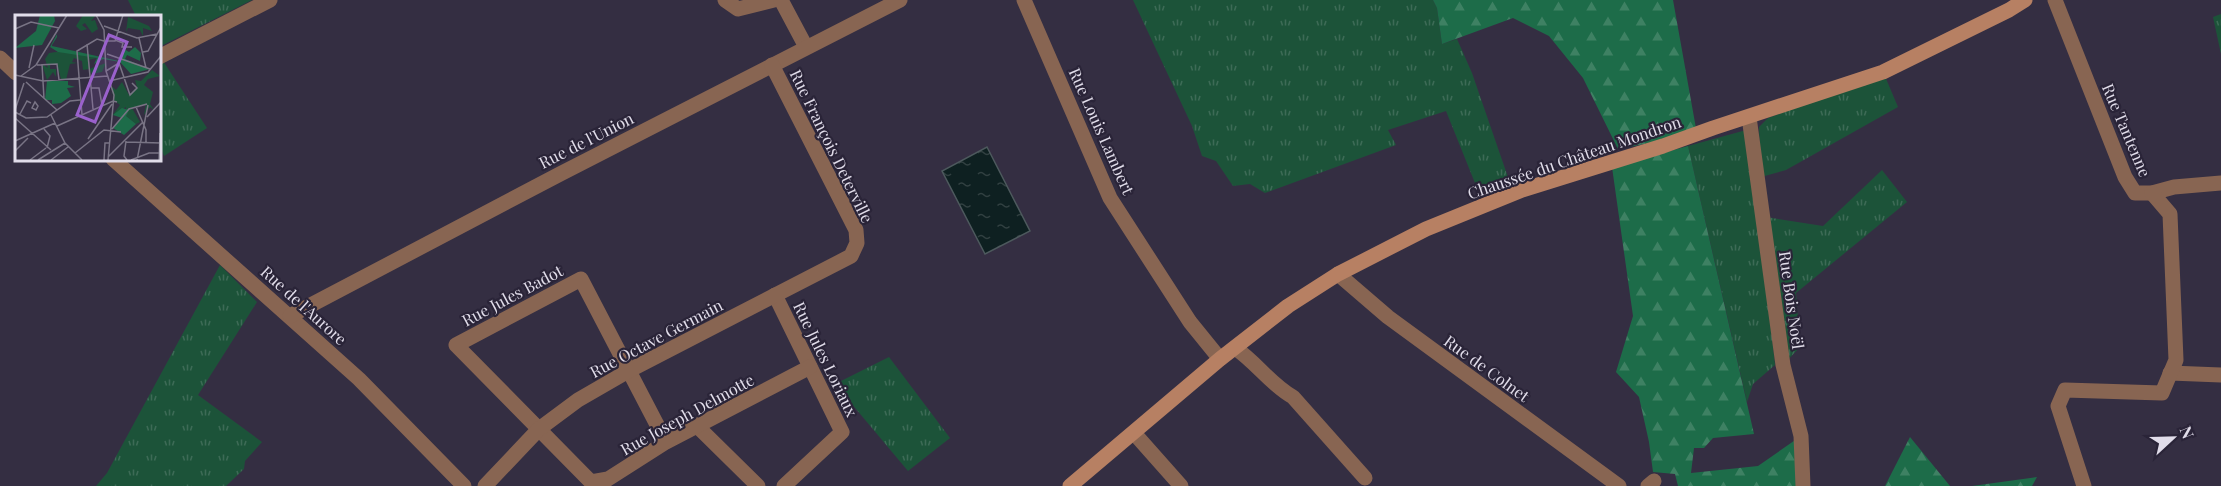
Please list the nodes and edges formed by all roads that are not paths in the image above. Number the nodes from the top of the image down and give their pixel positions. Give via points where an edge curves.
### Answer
1 (270, 0) edge
2 (725, 0) edge
3 (774, 0) edge
4 (781, 0) edge
5 (900, 0) edge
6 (1024, 0) edge
7 (2025, 0) edge
8 (2055, 0) edge
9 (2010, 5) edge
10 (806, 47) junction
11 (160, 56) edge
12 (0, 58) edge
13 (772, 65) junction
14 (15, 72) edge
15 (1749, 117) junction
16 (114, 160) edge
17 (2221, 183) edge
18 (2152, 193) junction
19 (857, 243) joint
20 (1338, 274) junction
21 (775, 295) junction
22 (290, 316) junction
23 (456, 345) joint
24 (1235, 348) junction
25 (1220, 359) junction
26 (810, 367) junction
27 (630, 370) junction
28 (2170, 373) junction
29 (2221, 375) edge
30 (697, 426) junction
31 (539, 429) junction
32 (1134, 433) junction
33 (666, 442) junction
34 (1365, 478) dead end
35 (611, 483) edge
36 (464, 486) edge
37 (485, 486) edge
38 (758, 486) edge
39 (784, 486) edge
40 (1070, 486) edge
41 (1181, 486) edge
42 (1619, 486) edge
43 (1803, 486) edge
44 (2084, 486) edge

1 - 11 street
2 - 3 street via 738,9
4 - 10 street
5 - 10 street, Rue de l'Union
6 - 25 street, Rue Louis Lambert via 1110,198 1190,322
7 - 9 main road, Chaussée du Château Mondron
8 - 18 street, Rue Tantenne via 2125,177 2135,193
9 - 15 main road, Chaussée du Château Mondron via 1883,72
10 - 13 street, Rue de l'Union
12 - 14 street
13 - 19 street, Rue François Deterville via 856,230
13 - 22 street, Rue de l'Union
15 - 20 main road, Chaussée du Château Mondron via 1511,194 1426,229
15 - 43 street, Rue Bois Noël via 1783,365 1801,435
16 - 22 street, Rue de l'Aurore
17 - 18 street, Rue Tantenne
18 - 28 street via 2169,214 2176,360
19 - 21 street, Rue Octave Germain via 851,256
20 - 24 main road, Chaussée du Château Mondron via 1288,306
20 - 42 street, Rue de Colnet via 1388,317
21 - 26 street, Rue Jules Loriaux
21 - 27 street, Rue Octave Germain
22 - 36 street, Rue de l'Aurore
23 - 27 street, Rue Jules Badot via 582,279
23 - 31 street, Rue Joseph Delmotte
24 - 25 main road, Chaussée du Château Mondron
24 - 34 street via 1293,397
25 - 32 main road, Chaussée du Château Mondron
26 - 30 street, Rue Joseph Delmotte
26 - 39 street, Rue Jules Loriaux via 842,432
27 - 31 street, Rue Octave Germain via 578,400
27 - 33 street, Rue Jules Badot
28 - 29 street
28 - 44 street via 2162,393 2065,390 2058,406
30 - 33 street, Rue Joseph Delmotte
30 - 38 street
31 - 35 street, Rue Joseph Delmotte via 591,482
31 - 37 street, Rue Octave Germain
32 - 40 main road, Chaussée du Château Mondron
32 - 41 street
33 - 35 street, Rue Joseph Delmotte

